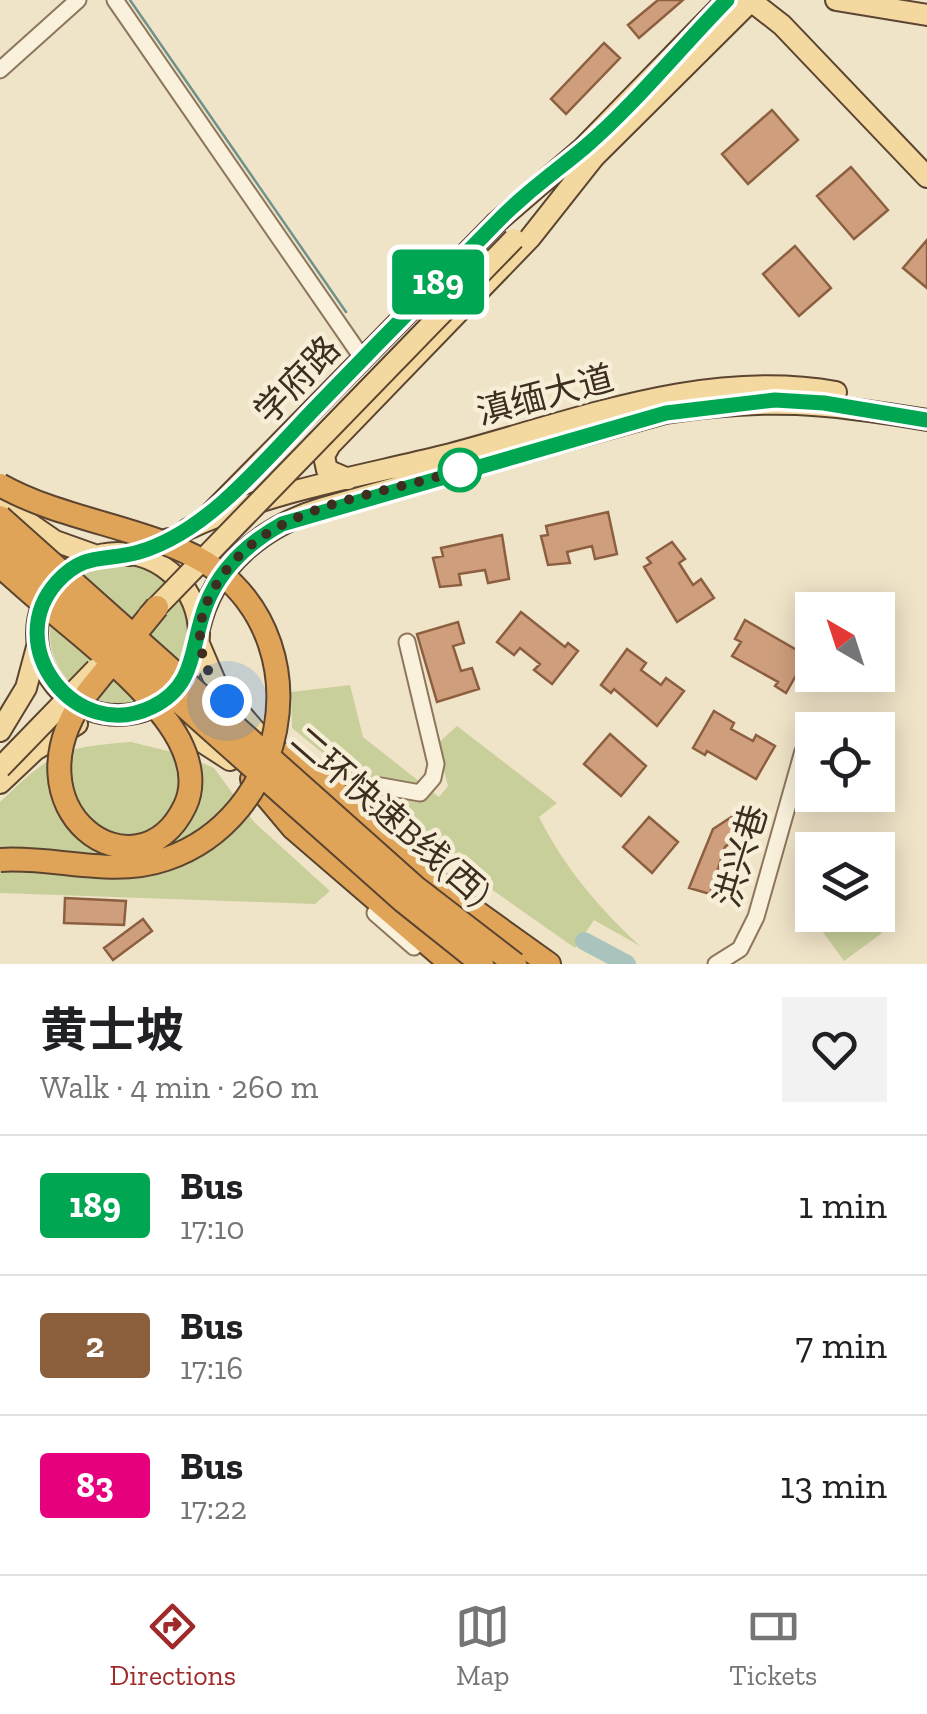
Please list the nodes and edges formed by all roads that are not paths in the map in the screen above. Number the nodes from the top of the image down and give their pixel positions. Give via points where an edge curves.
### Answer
1 (78, 0) edge
2 (115, 0) edge
3 (727, 0) edge
4 (751, 0) edge
5 (774, 0) edge
6 (836, 0) edge
7 (882, 3) edge
8 (927, 16) edge
9 (0, 70) edge
10 (589, 152) junction
11 (927, 162) edge
12 (927, 178) edge
13 (509, 234) junction
14 (364, 359) junction
15 (320, 403) junction
16 (927, 406) edge
17 (927, 420) edge
18 (346, 427) junction
19 (350, 479) junction
20 (0, 485) edge
21 (0, 503) edge
22 (0, 517) edge
23 (188, 529) junction
24 (0, 542) edge
25 (129, 554) junction
26 (98, 556) junction
27 (0, 563) edge
28 (157, 607) junction
29 (38, 619) junction
30 (198, 635) junction
31 (37, 642) junction
32 (407, 642) dead end
33 (141, 712) junction
34 (105, 714) junction
35 (0, 731) edge
36 (0, 748) edge
37 (276, 751) junction
38 (28, 755) junction
39 (0, 768) edge
40 (252, 779) junction
41 (795, 779) edge
42 (0, 783) edge
43 (361, 802) junction
44 (0, 860) edge
45 (436, 964) edge
46 (451, 964) edge
47 (466, 964) edge
48 (482, 964) edge
49 (515, 964) edge
50 (532, 964) edge
51 (550, 964) edge
52 (568, 964) edge
53 (716, 964) edge

1 - 9 street
2 - 14 street
3 - 10 main road, 学府路
4 - 10 main road, 学府路
4 - 12 main road
5 - 11 main road
6 - 7 main road
7 - 8 main road
10 - 13 main road, 学府路
10 - 14 main road, 学府路 via 504,214
10 - 18 main road via 538,230
13 - 28 main road, 学府路, bridge
13 - 36 main road, 学府路, bridge
14 - 15 main road, 学府路
15 - 18 main road via 324,423
15 - 23 main road, 学府路
16 - 19 main road, 滇缅大道 via 773,385 680,392
17 - 30 main road, 滇缅大道 via 824,403 722,404 666,413 324,508 282,524 240,554 212,591
18 - 19 main road via 324,460 331,475
19 - 23 main road, 滇缅大道 via 251,504
20 - 44 highway, bridge via 62,514 175,547 214,568 262,626 275,668 278,711 273,749 252,793 227,822 183,852 119,867
21 - 26 main road via 54,542
22 - 49 highway, 二环快速B线(西), bridge via 415,887
23 - 25 main road, 学府路
24 - 48 highway, bridge
25 - 26 main road
25 - 30 main road via 176,578 194,606
26 - 29 main road via 59,579
27 - 28 highway, bridge via 16,580 58,618 72,630 86,643 100,655 114,668 142,693 183,748 191,782 181,814 156,838 116,845 88,834 68,814 58,788 58,753 80,702 100,678 111,664 122,649
27 - 29 main road
28 - 39 main road, 学府路, bridge
29 - 31 main road
30 - 33 main road via 180,685
30 - 37 main road via 216,686
31 - 34 main road via 62,694
31 - 35 main road via 26,688
32 - 43 street via 435,755 433,778 420,793 381,786
33 - 34 main road
33 - 40 main road via 189,729
34 - 38 main road via 68,728
35 - 38 main road via 12,725 26,729 33,741
37 - 40 main road via 253,757
37 - 43 street via 312,762
37 - 50 main road via 435,892
37 - 51 highway via 320,778 461,901
38 - 42 main road
40 - 45 street via 282,830
40 - 46 highway via 280,815
40 - 47 main road
41 - 53 street, 洪兴巷 via 752,927 740,949
43 - 52 street via 487,910

